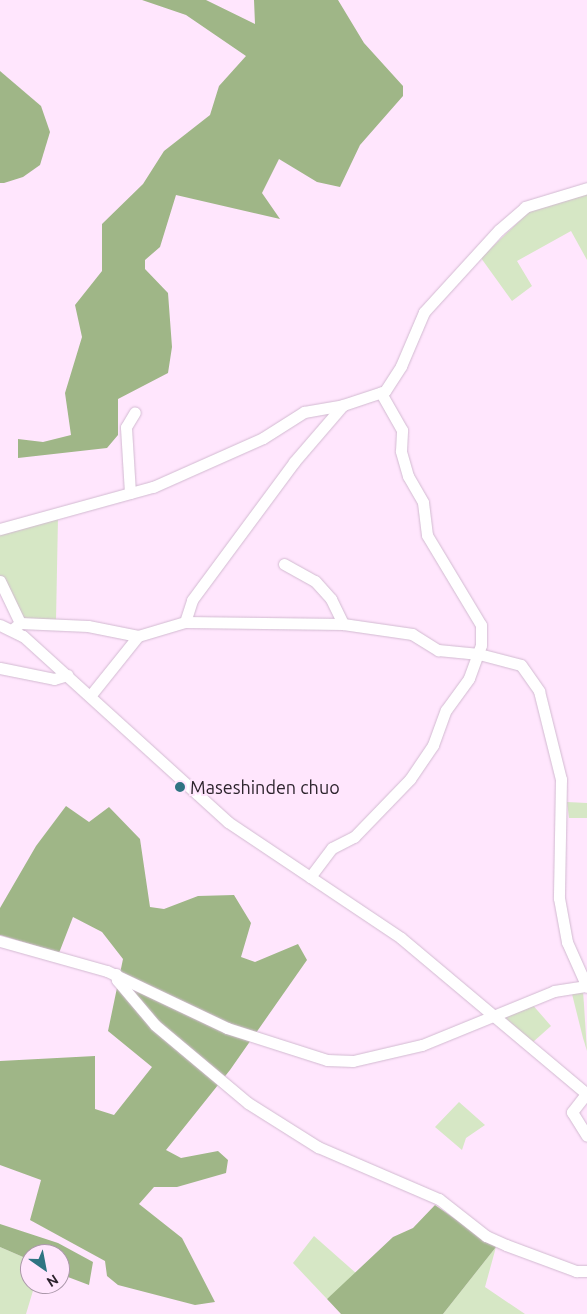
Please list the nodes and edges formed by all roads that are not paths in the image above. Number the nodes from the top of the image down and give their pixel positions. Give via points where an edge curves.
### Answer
1 (587, 188) edge
2 (381, 393) junction
3 (343, 405) junction
4 (135, 412) dead end
5 (130, 494) junction
6 (0, 529) edge
7 (284, 564) dead end
8 (0, 582) edge
9 (185, 622) junction
10 (343, 624) junction
11 (0, 625) edge
12 (16, 626) junction
13 (138, 636) junction
14 (479, 654) junction
15 (0, 668) edge
16 (67, 675) junction
17 (90, 696) junction
18 (310, 877) junction
19 (0, 941) edge
20 (116, 974) junction
21 (587, 986) edge
22 (490, 1015) junction
23 (587, 1094) edge
24 (587, 1136) edge
25 (587, 1271) edge

1 - 2 street via 540,200 513,215 424,312 401,366
2 - 3 street
2 - 14 street via 402,430 401,451 408,476 423,502 427,535 481,625
3 - 5 street via 304,412 263,438
3 - 9 street via 294,462 192,600
4 - 5 street via 126,427
5 - 6 street
7 - 10 street via 315,582 331,599
8 - 12 street
9 - 10 street
9 - 13 street
10 - 14 street via 412,634 438,650
11 - 12 street
12 - 13 street via 88,626
12 - 16 street
13 - 17 street
14 - 18 street via 470,678 446,710 433,745 410,779 354,837 332,848
14 - 21 street via 521,666 539,691 561,779 561,911 567,942
15 - 16 street via 54,679
16 - 17 street
17 - 18 street via 221,816
18 - 22 street via 401,938
19 - 20 street
20 - 22 street via 227,1028 327,1060 353,1061 422,1045
20 - 25 street via 117,980 155,1025 248,1103 318,1147 439,1199 493,1239 576,1271
21 - 22 street via 569,986
22 - 23 street
23 - 24 street via 572,1112

